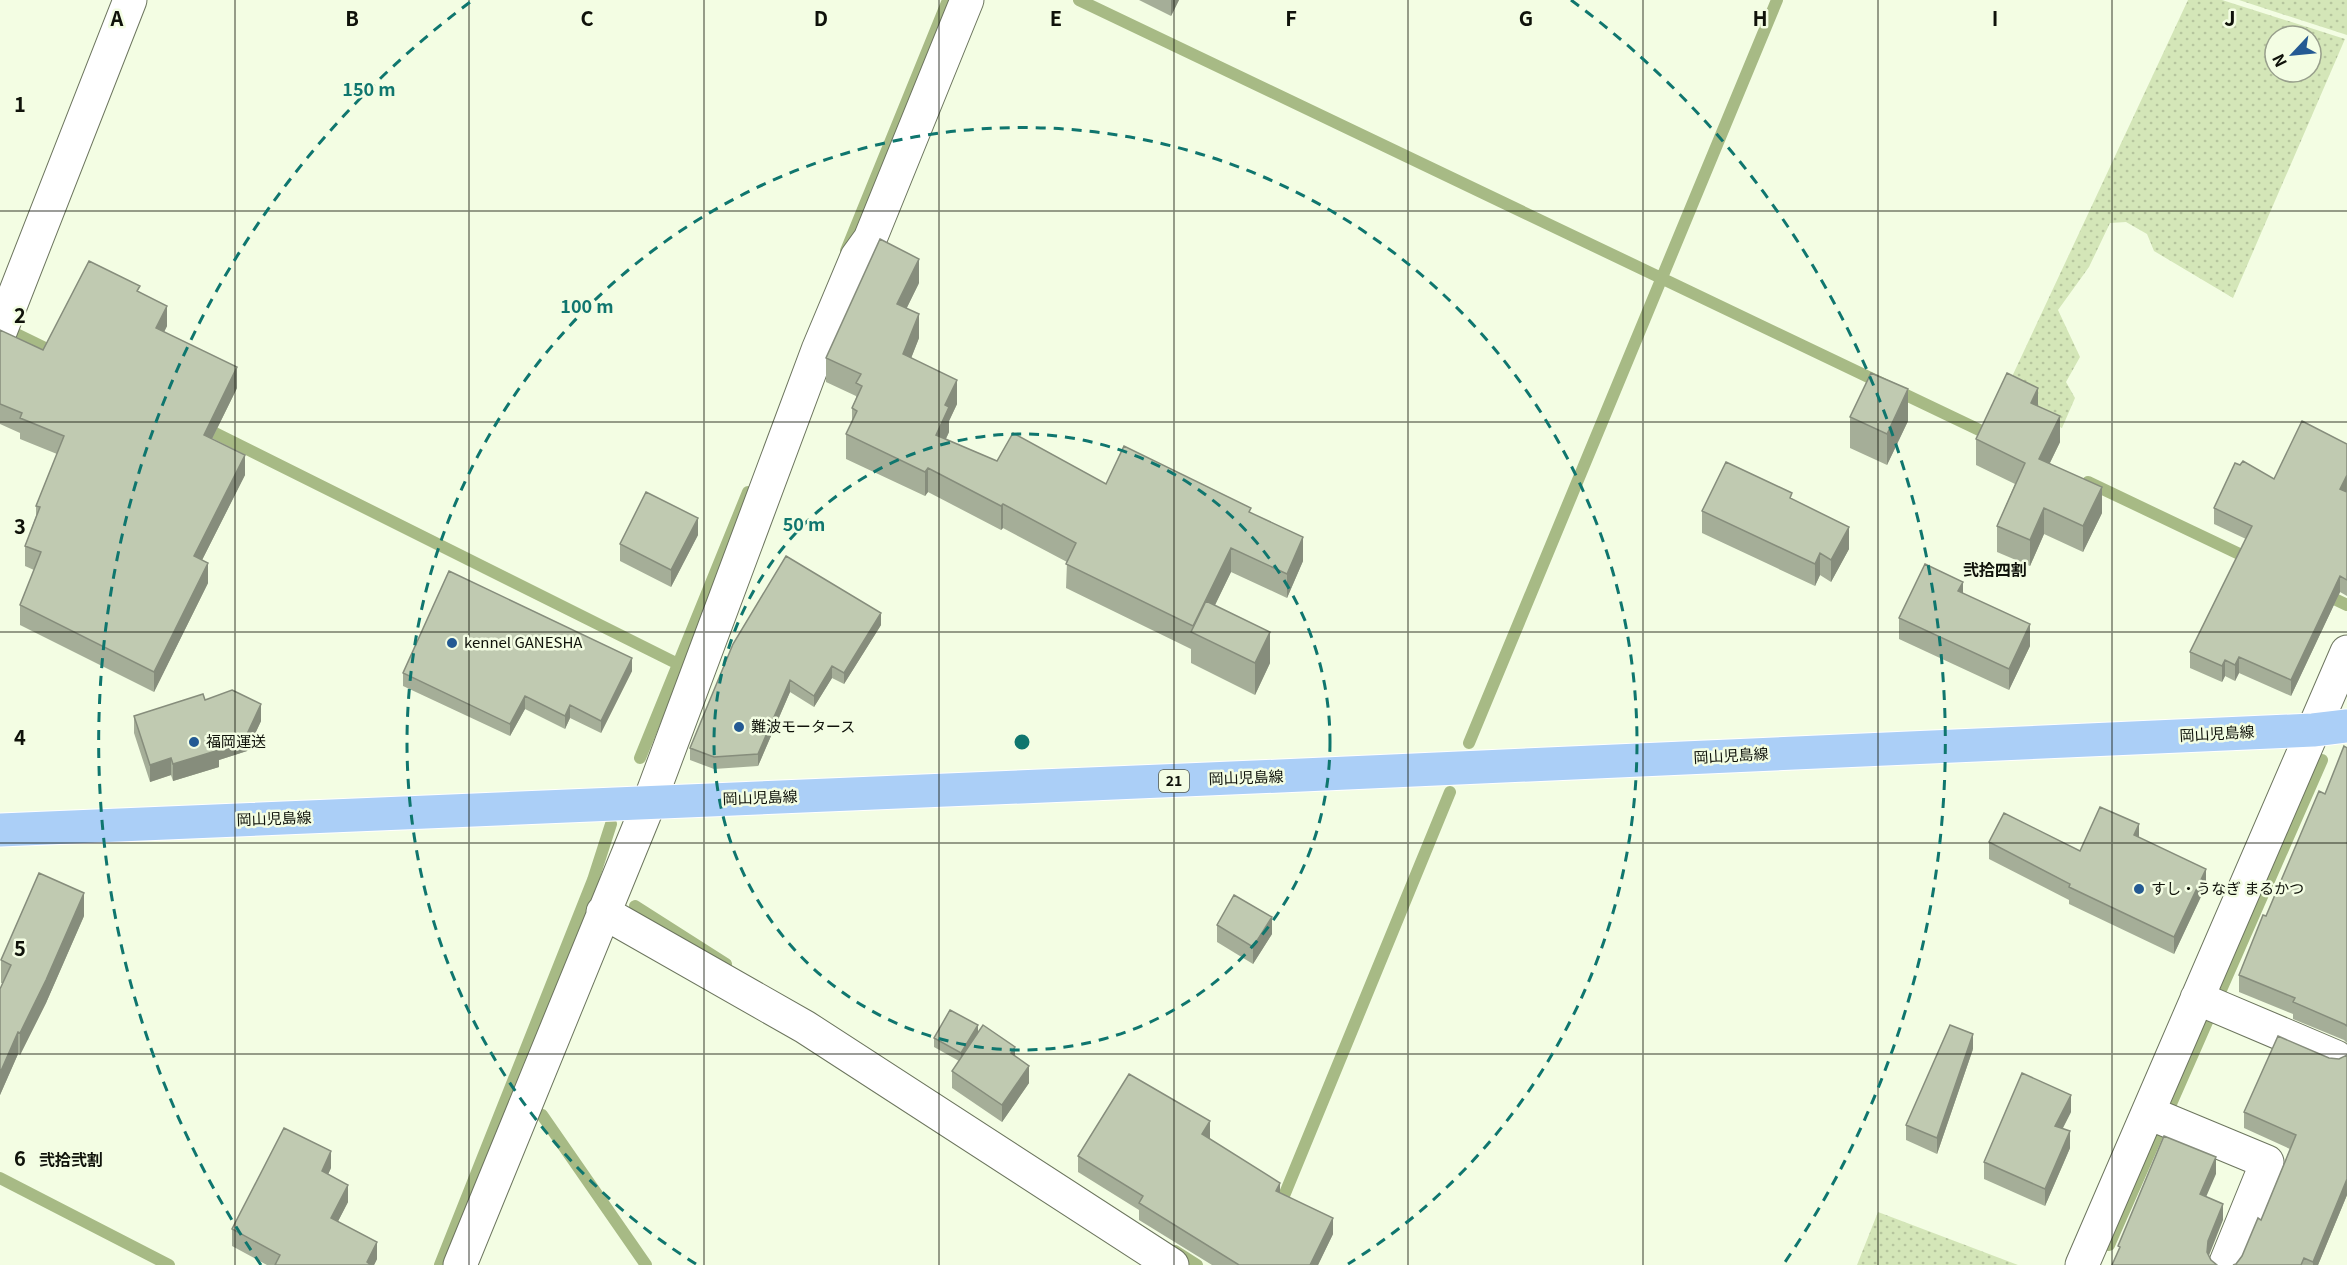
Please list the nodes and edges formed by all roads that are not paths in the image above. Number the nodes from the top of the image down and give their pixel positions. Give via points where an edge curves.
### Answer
1 (129, 0) edge
2 (967, 0) edge
3 (2, 327) edge
4 (2347, 652) edge
5 (2347, 726) edge
6 (2313, 730) junction
7 (649, 803) junction
8 (0, 830) edge
9 (603, 912) junction
10 (2210, 1004) junction
11 (2336, 1057) edge
12 (2164, 1119) dead end
13 (460, 1265) edge
14 (1172, 1265) edge
15 (2082, 1265) edge
16 (2225, 1265) edge

1 - 3 street
2 - 7 street via 870,239 856,257 818,350
4 - 6 street
5 - 6 main road, 岡山児島線 / 21
6 - 7 main road, 岡山児島線 / 21
6 - 10 street
7 - 8 main road, 岡山児島線 / 21
7 - 9 street
9 - 13 street
9 - 14 street via 805,1028
10 - 11 street
10 - 15 street
12 - 16 street via 2267,1162

